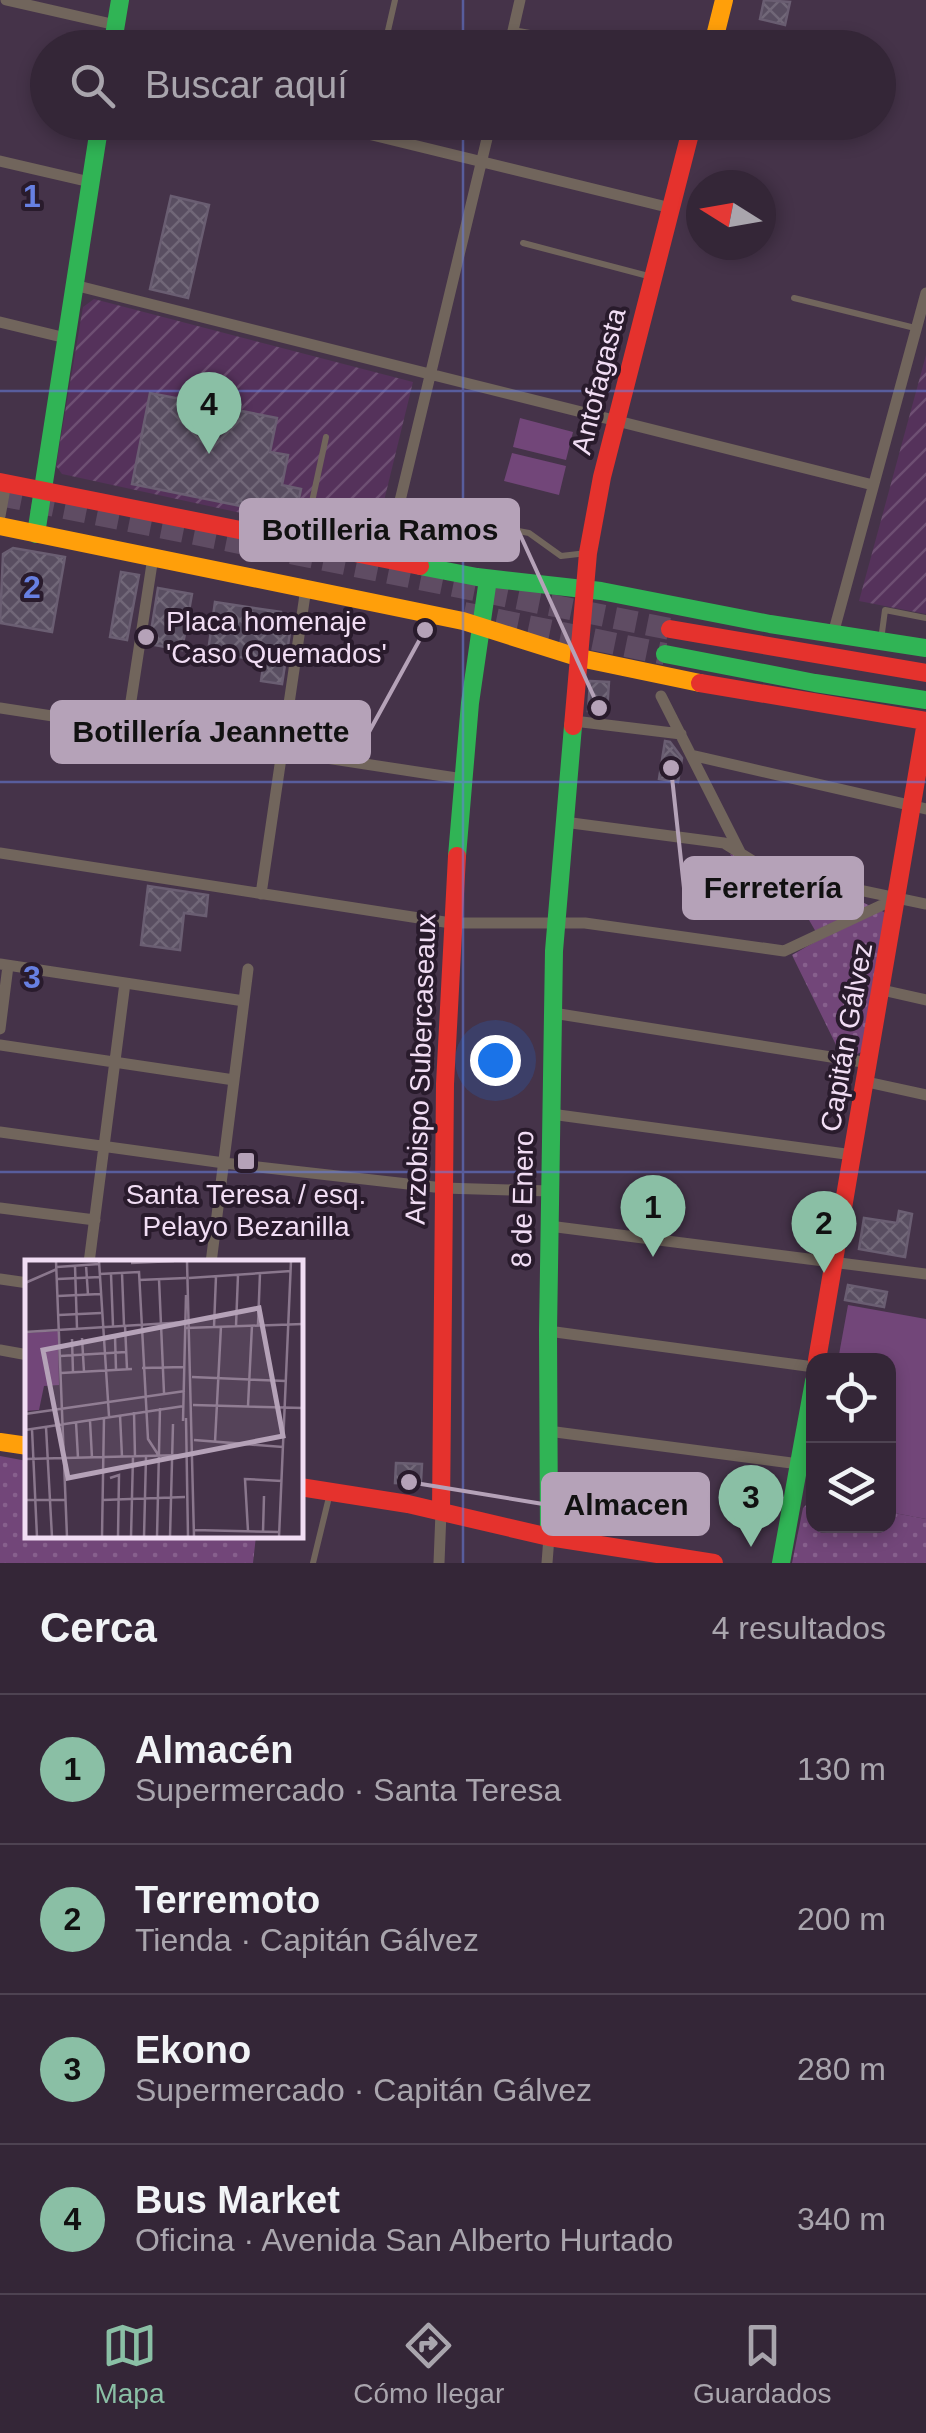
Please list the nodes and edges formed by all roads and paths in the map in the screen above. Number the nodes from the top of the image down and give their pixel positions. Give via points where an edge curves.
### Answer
1 (6, 0) edge
2 (120, 0) edge
3 (395, 0) edge
4 (520, 0) edge
5 (724, 0) edge
6 (116, 25) junction
7 (115, 30) edge
8 (388, 30) edge
9 (512, 30) edge
10 (716, 30) edge
11 (97, 140) edge
12 (392, 140) edge
13 (486, 140) edge
14 (688, 140) edge
15 (0, 161) edge
16 (481, 162) junction
17 (90, 182) junction
18 (670, 208) junction
19 (523, 244) dead end
20 (653, 278) junction
21 (74, 285) junction
22 (926, 293) edge
23 (794, 298) dead end
24 (0, 322) edge
25 (916, 328) junction
26 (66, 338) junction
27 (430, 374) junction
28 (617, 420) junction
29 (326, 437) dead end
30 (3, 482) edge
31 (873, 485) junction
32 (43, 489) junction
33 (0, 516) edge
34 (0, 526) edge
35 (36, 534) junction
36 (303, 542) junction
37 (588, 553) junction
38 (153, 557) junction
39 (386, 559) junction
40 (435, 569) junction
41 (488, 579) junction
42 (562, 586) junction
43 (306, 588) junction
44 (587, 588) junction
45 (926, 618) edge
46 (479, 624) junction
47 (670, 628) tunnel mouth
48 (833, 634) junction
49 (880, 642) junction
50 (926, 648) edge
51 (665, 654) tunnel mouth
52 (580, 658) junction
53 (926, 673) edge
54 (661, 696) dead end
55 (926, 700) edge
56 (0, 708) edge
57 (926, 721) edge
58 (574, 722) junction
59 (127, 728) junction
60 (681, 734) junction
61 (283, 751) junction
62 (691, 755) junction
63 (463, 779) junction
64 (919, 807) edge
65 (564, 822) junction
66 (740, 852) junction
67 (0, 853) edge
68 (261, 894) junction
69 (897, 898) junction
70 (926, 904) edge
71 (556, 922) junction
72 (451, 923) junction
73 (4, 965) edge
74 (248, 969) dead end
75 (125, 983) junction
76 (882, 990) junction
77 (926, 1000) edge
78 (244, 1001) junction
79 (553, 1013) junction
80 (0, 1030) edge
81 (0, 1045) edge
82 (115, 1062) junction
83 (868, 1072) junction
84 (234, 1080) junction
85 (926, 1095) edge
86 (551, 1114) junction
87 (0, 1132) edge
88 (104, 1147) junction
89 (854, 1156) junction
90 (224, 1164) junction
91 (443, 1188) junction
92 (550, 1192) junction
93 (0, 1208) edge
94 (95, 1220) junction
95 (550, 1226) junction
96 (89, 1260) edge
97 (211, 1260) edge
98 (834, 1262) junction
99 (926, 1274) edge
100 (0, 1279) edge
101 (25, 1283) edge
102 (548, 1331) junction
103 (0, 1350) edge
104 (817, 1353) edge
105 (25, 1354) edge
106 (806, 1363) edge
107 (806, 1425) edge
108 (548, 1430) junction
109 (0, 1442) edge
110 (25, 1446) edge
111 (799, 1464) junction
112 (302, 1487) edge
113 (331, 1492) junction
114 (441, 1512) junction
115 (548, 1537) junction
116 (313, 1563) edge
117 (439, 1563) edge
118 (547, 1563) edge
119 (714, 1563) edge
120 (782, 1563) edge

1 - 6 street
2 - 6 main road
3 - 8 lane
4 - 9 street
5 - 10 main road
6 - 7 main road
11 - 17 main road
12 - 16 street
13 - 16 street
14 - 18 main road, Antofagasta
15 - 17 street
16 - 18 street
16 - 27 street
17 - 21 main road
18 - 20 main road, Antofagasta
19 - 20 lane
20 - 28 main road, Antofagasta
21 - 26 main road
21 - 27 street
22 - 25 street
23 - 25 lane
24 - 26 street
25 - 31 street
26 - 32 main road
27 - 28 street
27 - 39 street
28 - 31 street
28 - 37 main road, Antofagasta
29 - 36 lane
30 - 32 main road
30 - 33 street
31 - 48 street
32 - 35 main road
32 - 36 main road
34 - 35 main road
35 - 38 main road
36 - 39 main road
37 - 40 lane via 561,556 530,533 482,524 468,528
37 - 42 main road
37 - 44 main road, Antofagasta
38 - 43 main road
38 - 59 street
39 - 40 main road
40 - 41 main road
41 - 42 main road
41 - 46 main road, Arzobispo Subercaseaux
42 - 44 main road
43 - 46 main road
43 - 61 street
44 - 48 main road
44 - 52 main road, Antofagasta
45 - 49 lane via 885,610
46 - 52 main road
46 - 63 main road, Arzobispo Subercaseaux
47 - 53 main road
48 - 49 main road
49 - 50 main road
51 - 55 main road
52 - 57 main road
52 - 58 main road, 8 de Enero
54 - 60 street
56 - 59 street
57 - 64 main road, Capitán Gálvez
58 - 60 street
58 - 65 main road, 8 de Enero
59 - 61 street
60 - 62 street
61 - 63 street
61 - 68 street
62 - 64 street
62 - 66 street
63 - 72 main road, Arzobispo Subercaseaux
64 - 69 main road, Capitán Gálvez
65 - 66 street via 724,843
65 - 71 main road, 8 de Enero
66 - 69 street via 769,871
67 - 68 street
68 - 72 street
69 - 70 street
69 - 71 street via 792,950
69 - 76 main road, Capitán Gálvez
71 - 72 street
71 - 79 main road, 8 de Enero
72 - 91 main road, Arzobispo Subercaseaux
73 - 75 street
73 - 80 street
74 - 78 street
75 - 78 street
75 - 82 street
76 - 77 street
76 - 83 main road, Capitán Gálvez
78 - 84 street
79 - 83 street
79 - 86 main road, 8 de Enero
81 - 82 street
82 - 84 street
82 - 88 street
83 - 85 street
83 - 89 main road, Capitán Gálvez
84 - 90 street
86 - 89 street
86 - 92 main road, 8 de Enero
87 - 88 street
88 - 90 street
88 - 94 street
89 - 98 main road, Capitán Gálvez
90 - 91 street
90 - 97 street
91 - 92 street
91 - 114 main road, Arzobispo Subercaseaux
92 - 95 main road, 8 de Enero
93 - 94 street
94 - 96 street
95 - 98 street
95 - 102 main road, 8 de Enero
98 - 99 street
98 - 104 main road, Capitán Gálvez
100 - 101 street
102 - 106 street
102 - 108 main road, 8 de Enero
103 - 105 street
107 - 111 main road
108 - 111 street
108 - 115 main road, 8 de Enero
109 - 110 main road
111 - 120 main road
112 - 113 main road
113 - 114 main road
113 - 116 lane
114 - 115 main road
114 - 117 street, Arzobispo Subercaseaux
115 - 118 street, 8 de Enero
115 - 119 main road

